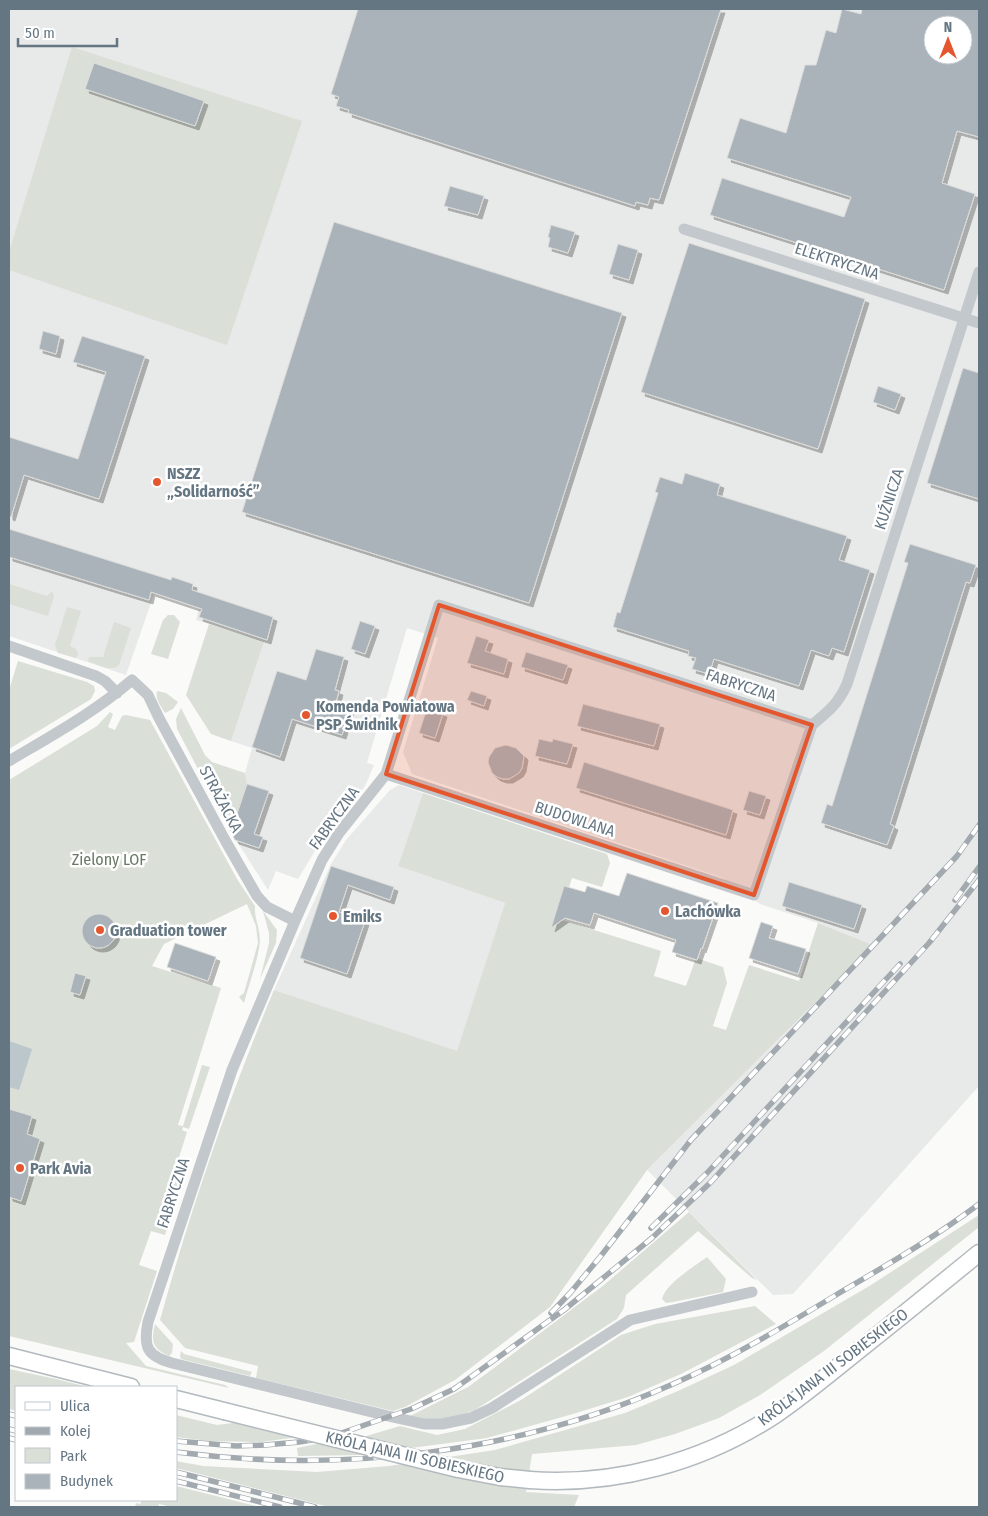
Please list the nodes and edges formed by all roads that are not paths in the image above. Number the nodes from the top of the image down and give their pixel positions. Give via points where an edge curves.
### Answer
1 (684, 229) dead end
2 (979, 272) edge
3 (964, 318) junction
4 (979, 323) edge
5 (9, 646) edge
6 (117, 693) junction
7 (812, 725) junction
8 (9, 761) edge
9 (386, 774) junction
10 (295, 921) junction
11 (979, 1253) edge
12 (752, 1292) dead end
13 (9, 1356) edge
14 (125, 1386) edge
15 (178, 1400) edge

1 - 3 street, ELEKTRYCZNA
2 - 3 street, KUŹNICZA
3 - 4 street, ELEKTRYCZNA
3 - 7 street, KUŹNICZA via 847,684 840,698
5 - 6 street via 96,676
6 - 8 street
6 - 10 street, STRAŻACKA via 132,680 148,695 257,896 267,907
7 - 9 street, BUDOWLANA via 754,895
7 - 9 street, FABRYCZNA via 439,605
9 - 10 street, FABRYCZNA via 338,833 322,860
10 - 12 street, FABRYCZNA via 224,1090 148,1322 146,1344 151,1354 163,1361 388,1416 424,1424 442,1424 471,1418 492,1408 630,1320
11 - 15 main road, KRÓLA JANA III SOBIESKIEGO, bridge via 775,1415 736,1438 689,1458 629,1474 584,1480 530,1480 490,1475
13 - 14 main road

